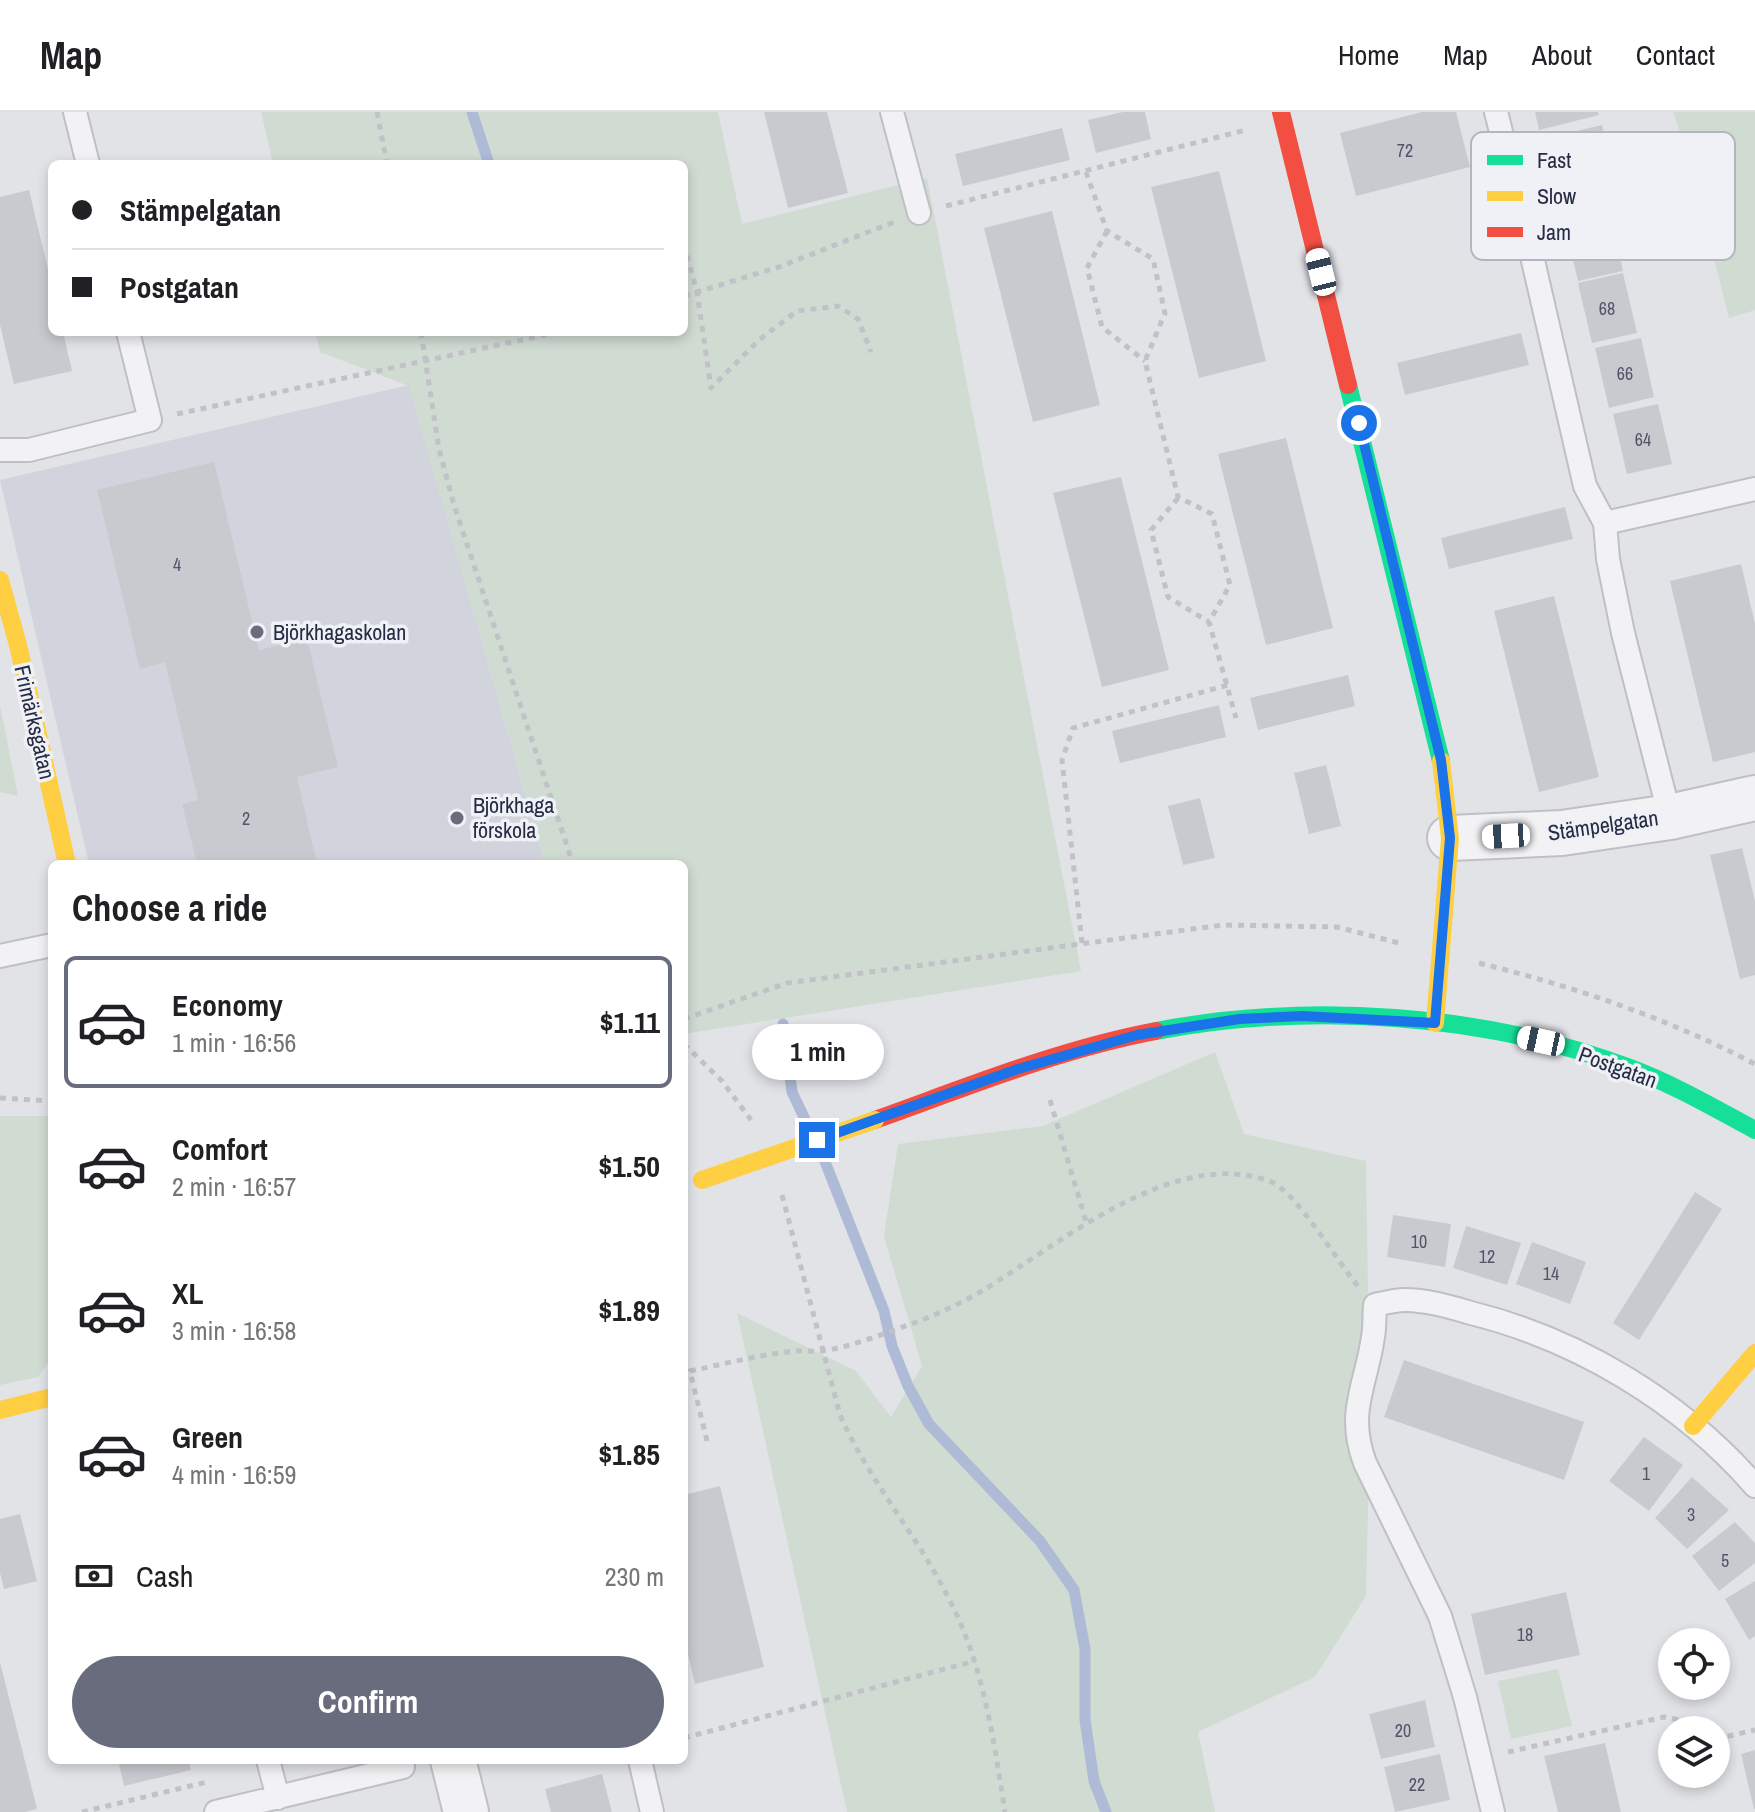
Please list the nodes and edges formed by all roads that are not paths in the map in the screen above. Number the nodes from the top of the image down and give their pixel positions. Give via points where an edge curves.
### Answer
1 (75, 112) edge
2 (892, 112) edge
3 (1496, 112) edge
4 (1282, 116) edge
5 (1501, 132) edge
6 (87, 160) edge
7 (919, 213) road end
8 (1533, 260) edge
9 (129, 336) edge
10 (0, 450) edge
11 (1755, 489) edge
12 (1605, 523) junction
13 (0, 580) edge
14 (1755, 798) edge
15 (1670, 817) junction
16 (1450, 838) junction
17 (66, 860) edge
18 (48, 946) edge
19 (0, 956) edge
20 (1435, 1023) junction
21 (1755, 1130) edge
22 (693, 1183) edge
23 (1755, 1353) edge
24 (48, 1398) edge
25 (0, 1410) edge
26 (1693, 1426) junction
27 (1755, 1486) edge
28 (269, 1764) edge
29 (454, 1764) edge
30 (641, 1764) edge
31 (403, 1767) dead end
32 (278, 1798) junction
33 (216, 1812) edge
34 (466, 1812) edge
35 (652, 1812) edge
36 (1493, 1812) edge

1 - 6 lane
2 - 7 lane
3 - 5 lane
4 - 16 street via 1441,760
8 - 12 lane via 1584,483
9 - 10 lane via 150,420 29,450
11 - 12 lane
12 - 15 lane via 1623,633
13 - 17 street, Frimärksgatan
14 - 15 street, Stämpelgatan
15 - 16 street, Stämpelgatan via 1562,833
16 - 20 street
18 - 19 lane
20 - 21 street, Postgatan via 1541,1041 1616,1063
20 - 22 street, Postgatan, bridge via 1302,1016 1239,1019 1137,1035 1066,1053
23 - 26 street
24 - 25 street
26 - 27 lane
26 - 36 lane via 1615,1372 1531,1332 1446,1306 1405,1300 1375,1305 1355,1421 1357,1443 1440,1616
28 - 32 lane
29 - 34 street
30 - 35 lane
31 - 32 lane
32 - 33 lane

